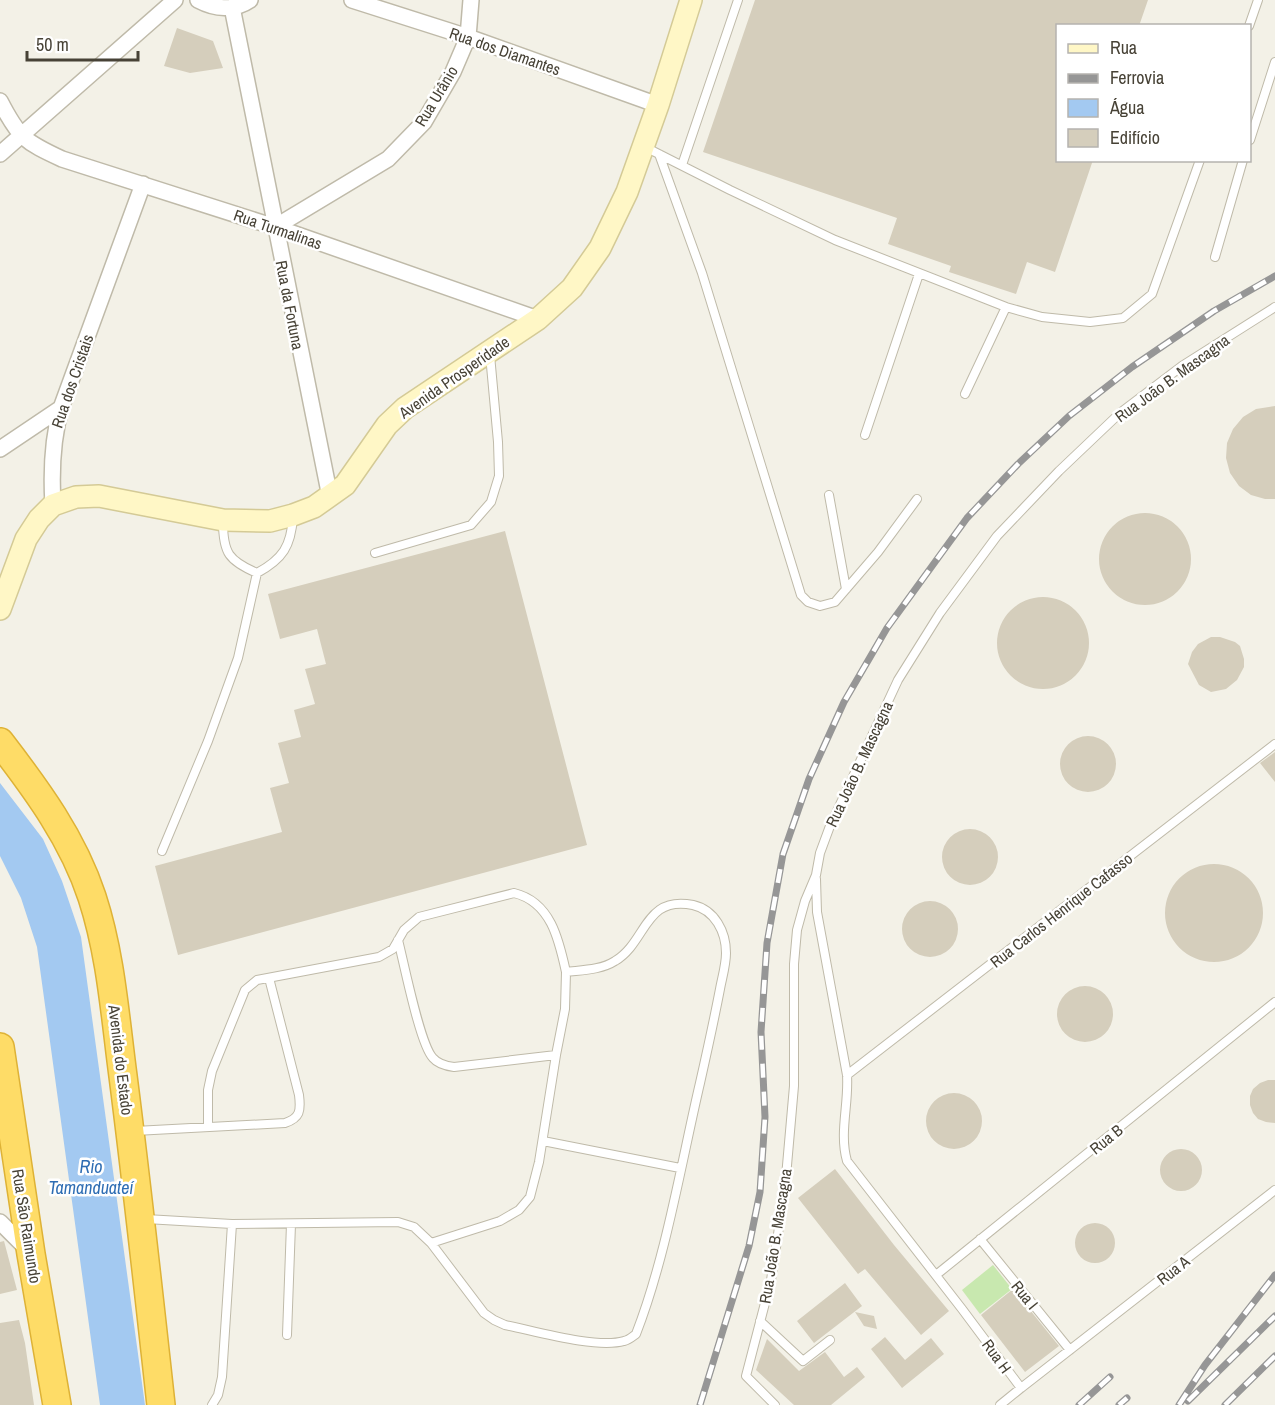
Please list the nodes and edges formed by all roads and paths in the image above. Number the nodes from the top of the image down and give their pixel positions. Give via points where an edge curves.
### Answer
1 (175, 0) edge
2 (198, 0) edge
3 (250, 0) edge
4 (352, 0) edge
5 (471, 0) edge
6 (691, 0) edge
7 (738, 0) edge
8 (1258, 0) edge
9 (232, 7) junction
10 (1250, 24) edge
11 (468, 37) junction
12 (1275, 62) edge
13 (0, 101) edge
14 (658, 105) junction
15 (21, 136) junction
16 (1251, 137) edge
17 (651, 150) junction
18 (0, 154) edge
19 (1199, 162) edge
20 (1242, 162) edge
21 (682, 165) junction
22 (143, 184) junction
23 (275, 227) junction
24 (1215, 257) dead end
25 (919, 274) junction
26 (1006, 307) junction
27 (1275, 307) edge
28 (538, 319) junction
29 (489, 351) junction
30 (965, 393) dead end
31 (61, 408) junction
32 (865, 435) dead end
33 (0, 449) edge
34 (829, 495) dead end
35 (330, 497) junction
36 (917, 499) dead end
37 (53, 505) junction
38 (293, 515) junction
39 (223, 520) junction
40 (375, 553) dead end
41 (257, 573) junction
42 (846, 589) junction
43 (0, 609) edge
44 (0, 742) edge
45 (1275, 744) edge
46 (162, 851) dead end
47 (816, 875) junction
48 (398, 940) junction
49 (567, 972) junction
50 (269, 978) junction
51 (1275, 1002) edge
52 (0, 1047) edge
53 (556, 1055) junction
54 (847, 1075) junction
55 (208, 1126) junction
56 (130, 1131) junction
57 (543, 1142) junction
58 (681, 1168) junction
59 (1275, 1190) edge
60 (140, 1219) junction
61 (0, 1222) edge
62 (232, 1224) junction
63 (291, 1224) junction
64 (980, 1239) junction
65 (432, 1243) junction
66 (31, 1254) junction
67 (936, 1275) junction
68 (760, 1321) junction
69 (287, 1335) dead end
70 (830, 1340) dead end
71 (1070, 1350) junction
72 (1021, 1388) junction
73 (57, 1405) edge
74 (161, 1405) edge
75 (212, 1405) edge
76 (775, 1405) edge
77 (1000, 1405) edge

1 - 15 street
2 - 9 street via 215,7
3 - 9 street
4 - 11 street, Rua dos Diamantes
5 - 11 street, Rua Urânio
6 - 14 main road, Avenida Prosperidade
7 - 21 lane
8 - 10 lane
9 - 23 street, Rua da Fortuna
11 - 14 street, Rua dos Diamantes
11 - 23 street, Rua Urânio via 424,122 388,159
12 - 16 lane
13 - 15 street
14 - 17 main road, Avenida Prosperidade
15 - 18 street
15 - 22 street, Rua Turmalinas via 62,159
17 - 21 lane
17 - 28 main road, Avenida Prosperidade via 600,248 572,288
17 - 42 lane via 702,273 801,595 820,606 835,602
19 - 26 lane via 1152,294 1123,318 1090,322 1042,317
20 - 24 lane
21 - 25 lane via 784,217
22 - 23 street, Rua Turmalinas
22 - 31 street, Rua dos Cristais
23 - 28 street, Rua Turmalinas
23 - 35 street, Rua da Fortuna
25 - 26 lane
25 - 32 lane
26 - 30 lane
27 - 47 lane, Rua João B. Mascagna via 1182,366 1120,413 997,536 940,613 898,680 830,826
28 - 29 main road, Avenida Prosperidade
29 - 35 main road, Avenida Prosperidade via 405,408 387,425 345,485
29 - 40 lane via 499,476 491,502 471,525
31 - 33 street
31 - 37 street, Rua dos Cristais via 54,432
34 - 42 lane
35 - 38 main road, Avenida Prosperidade
36 - 42 lane
37 - 39 main road, Avenida Prosperidade via 76,496 99,496
37 - 43 main road via 26,539
38 - 39 main road, Avenida Prosperidade via 270,521
38 - 41 lane via 291,540 273,565
39 - 41 lane via 227,553 239,566
41 - 46 lane via 238,658
44 - 56 highway, Avenida do Estado via 64,833 92,896 104,936
45 - 54 lane, Rua Carlos Henrique Cafasso
47 - 54 lane, Rua H via 817,912
47 - 68 lane, Rua João B. Mascagna via 797,930 794,1086 785,1188 771,1280
48 - 49 lane via 419,917 514,893 543,910 553,926
48 - 50 lane via 387,954 379,957
48 - 53 lane via 422,1038 437,1062 454,1067
49 - 53 lane
49 - 58 lane via 613,963 636,940 656,911 675,903 696,905 720,924 726,954
50 - 55 lane via 253,982 240,1000 212,1071
50 - 55 lane via 299,1095 298,1114 285,1123
51 - 64 lane, Rua B
52 - 66 highway, Rua São Raimundo via 11,1166
53 - 57 lane
54 - 67 lane, Rua H via 843,1148 847,1161
55 - 56 lane
56 - 60 highway, Avenida do Estado
57 - 58 lane
57 - 65 lane via 530,1197 519,1210 500,1221
58 - 65 lane via 641,1320 636,1334 627,1341 586,1341 494,1320 484,1313
59 - 71 lane, Rua A
60 - 62 lane
60 - 74 highway, Avenida do Estado
61 - 66 street
62 - 63 lane
62 - 75 lane via 222,1377
63 - 65 lane via 398,1222 414,1227
63 - 69 lane
64 - 67 lane, Rua B
64 - 71 lane, Rua I
66 - 73 highway, Rua São Raimundo
67 - 72 lane, Rua H
68 - 70 lane via 803,1361
68 - 76 lane, Rua João B. Mascagna via 746,1376
71 - 72 lane, Rua H
72 - 77 lane

